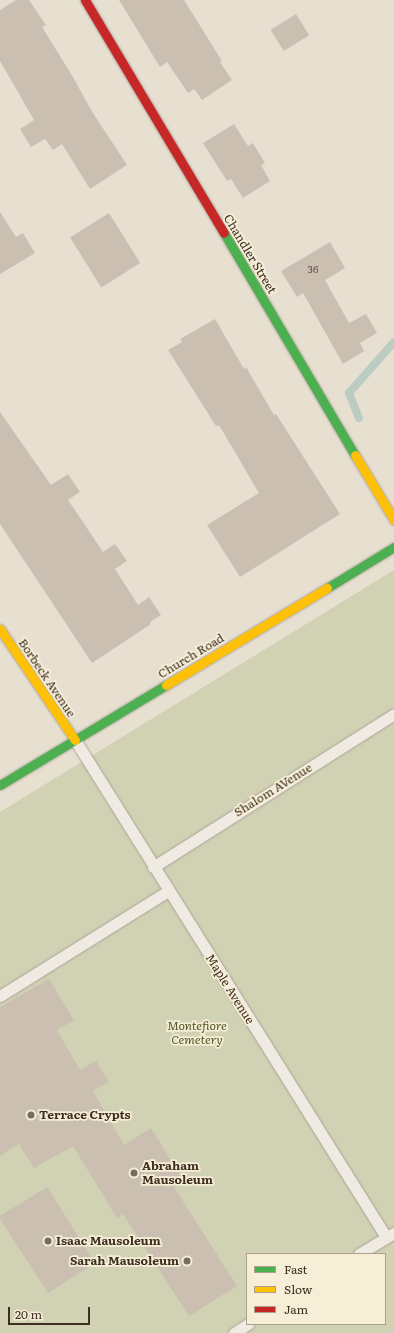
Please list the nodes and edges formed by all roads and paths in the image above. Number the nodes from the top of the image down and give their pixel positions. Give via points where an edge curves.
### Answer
1 (85, 0) edge
2 (394, 520) edge
3 (394, 547) edge
4 (0, 629) edge
5 (394, 714) edge
6 (75, 740) junction
7 (0, 785) edge
8 (153, 867) junction
9 (168, 891) junction
10 (0, 996) edge
11 (390, 1235) edge
12 (360, 1253) edge
13 (246, 1325) edge
14 (234, 1333) edge

1 - 2 street, Chandler Street
3 - 6 street, Church Road
4 - 6 street, Borbeck Avenue
5 - 8 lane, Shalom AVenue
6 - 7 street, Church Road
6 - 8 lane, Maple Avenue
8 - 9 lane, Maple Avenue
9 - 10 lane
9 - 11 lane, Maple Avenue
11 - 12 lane
13 - 14 lane

